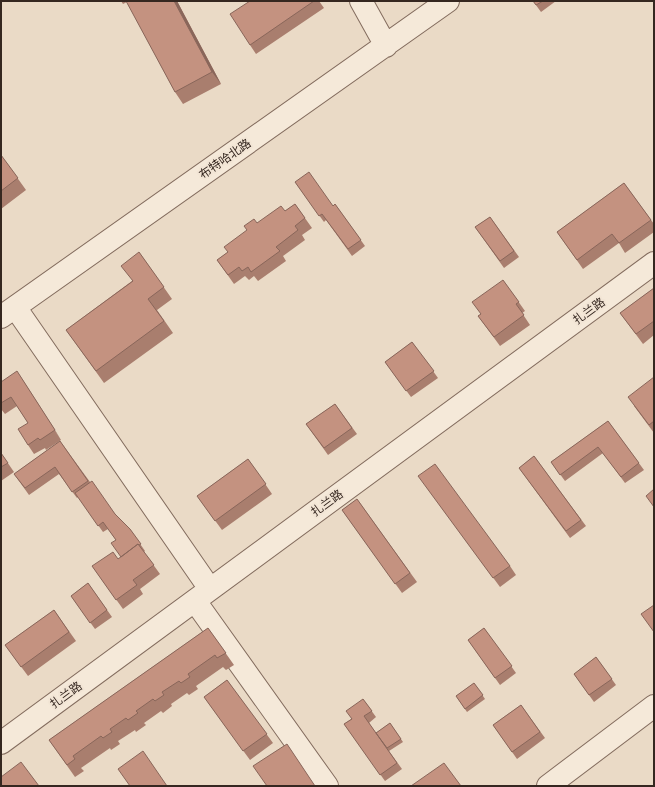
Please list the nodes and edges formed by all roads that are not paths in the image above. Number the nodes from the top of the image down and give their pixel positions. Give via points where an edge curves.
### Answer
1 (361, 1) edge
2 (448, 1) edge
3 (386, 46) junction
4 (654, 263) edge
5 (8, 312) edge
6 (202, 595) junction
7 (654, 706) edge
8 (1, 743) edge
9 (327, 786) edge
10 (548, 786) edge

1 - 3 street
2 - 3 street, 布特哈北路
3 - 5 street, 布特哈北路
4 - 6 street, 扎兰路
5 - 6 street
6 - 8 street, 扎兰路
6 - 9 street
7 - 10 street

